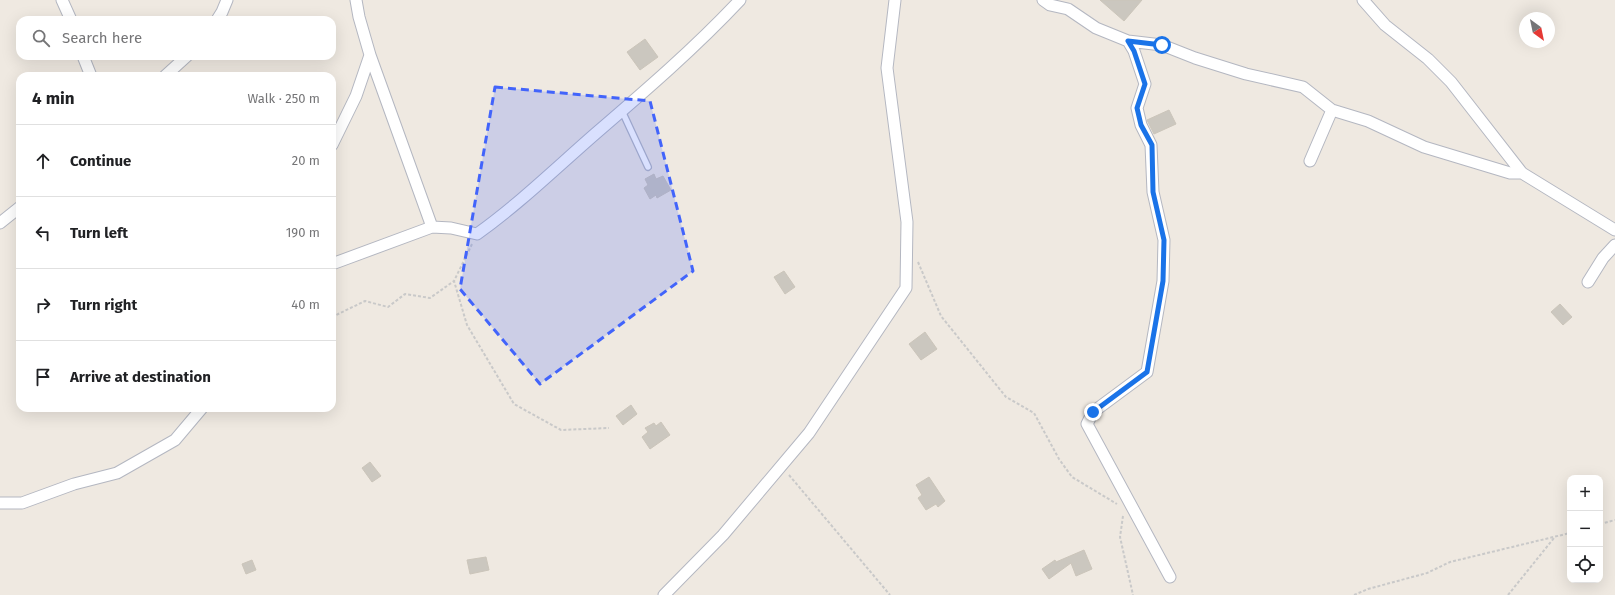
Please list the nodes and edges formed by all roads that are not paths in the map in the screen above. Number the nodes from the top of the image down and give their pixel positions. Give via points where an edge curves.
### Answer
1 (62, 0) edge
2 (227, 0) edge
3 (356, 0) edge
4 (740, 0) edge
5 (895, 0) edge
6 (1043, 0) edge
7 (1363, 0) edge
8 (69, 16) edge
9 (220, 16) edge
10 (1128, 41) junction
11 (370, 55) junction
12 (85, 60) edge
13 (183, 60) edge
14 (89, 72) edge
15 (169, 72) edge
16 (1332, 110) junction
17 (622, 111) junction
18 (336, 137) edge
19 (1310, 161) dead end
20 (648, 167) dead end
21 (1522, 173) junction
22 (16, 210) edge
23 (0, 223) edge
24 (432, 227) junction
25 (1615, 230) edge
26 (1615, 245) edge
27 (336, 263) edge
28 (1588, 282) dead end
29 (199, 412) edge
30 (0, 503) edge
31 (1170, 577) dead end
32 (664, 595) edge

1 - 8 street
2 - 9 street
3 - 11 street
4 - 17 street via 710,32
5 - 32 street via 887,68 907,222 906,288 809,433 723,535
6 - 10 street via 1050,5 1068,10 1096,28
7 - 21 street via 1385,25 1428,59 1451,82
10 - 16 street via 1162,45 1246,74 1303,87
10 - 31 street via 1145,84 1137,108 1141,125 1152,145 1153,192 1164,240 1163,281 1147,372 1093,412 1086,424
11 - 18 street via 356,96
11 - 24 street
12 - 14 street
13 - 15 street
16 - 19 street
16 - 21 street via 1368,121 1424,147 1510,173
17 - 20 lane
17 - 24 street via 512,208 477,234
21 - 25 street
22 - 23 street
24 - 27 street
26 - 28 street via 1603,258
29 - 30 street via 175,440 117,473 74,484 22,503

